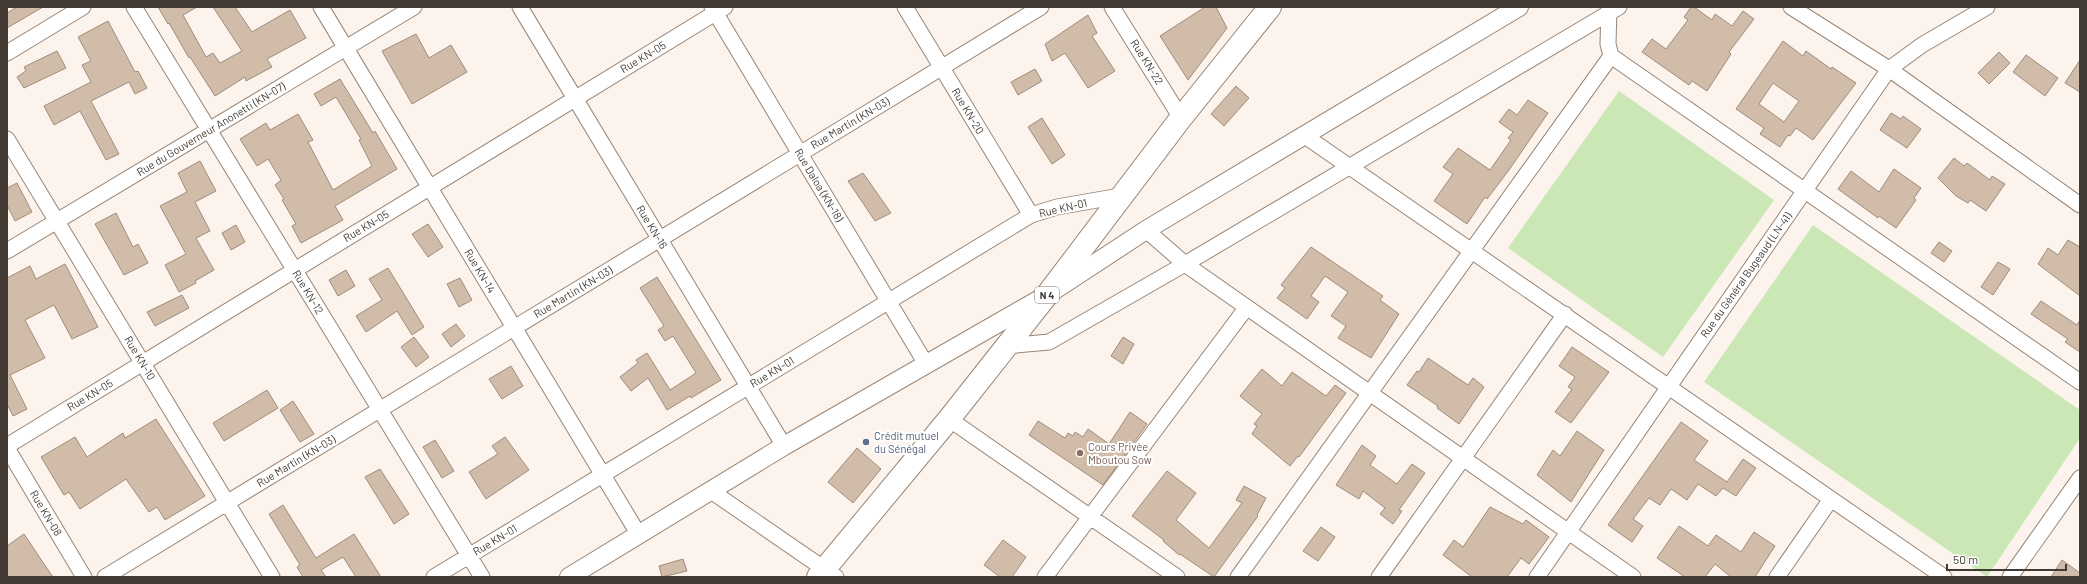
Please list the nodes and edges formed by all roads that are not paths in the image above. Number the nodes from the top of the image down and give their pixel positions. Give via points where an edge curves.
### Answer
1 (83, 7) edge
2 (134, 7) edge
3 (321, 7) edge
4 (414, 7) edge
5 (520, 7) edge
6 (905, 7) edge
7 (1041, 7) edge
8 (1112, 7) edge
9 (1270, 7) edge
10 (1519, 7) edge
11 (1791, 7) edge
12 (1987, 7) edge
13 (717, 9) edge
14 (1612, 9) edge
15 (346, 48) junction
16 (7, 53) edge
17 (1611, 56) junction
18 (941, 68) junction
19 (1889, 69) junction
20 (575, 98) junction
21 (1181, 118) junction
22 (209, 130) junction
23 (1305, 136) junction
24 (7, 139) edge
25 (800, 154) junction
26 (1350, 166) junction
27 (430, 187) junction
28 (1804, 192) junction
29 (1120, 196) junction
30 (2080, 204) edge
31 (1030, 215) junction
32 (57, 221) junction
33 (1146, 230) junction
34 (660, 239) junction
35 (1473, 250) junction
36 (7, 251) edge
37 (1185, 264) junction
38 (294, 270) junction
39 (1047, 295) junction
40 (889, 301) junction
41 (1247, 307) junction
42 (1565, 314) junction
43 (514, 328) junction
44 (1006, 346) junction
45 (143, 363) junction
46 (926, 364) junction
47 (2080, 382) edge
48 (748, 386) junction
49 (1669, 387) junction
50 (1370, 393) junction
51 (380, 410) junction
52 (949, 419) junction
53 (784, 446) junction
54 (7, 447) edge
55 (1463, 458) junction
56 (603, 474) junction
57 (2080, 478) edge
58 (711, 491) junction
59 (1831, 499) junction
60 (227, 503) junction
61 (1091, 518) junction
62 (1569, 532) junction
63 (639, 535) junction
64 (469, 556) junction
65 (826, 574) edge
66 (84, 577) edge
67 (106, 577) edge
68 (272, 577) edge
69 (434, 577) edge
70 (482, 577) edge
71 (569, 577) edge
72 (1045, 577) edge
73 (1177, 577) edge
74 (1238, 577) edge
75 (1379, 577) edge
76 (1537, 577) edge
77 (1633, 577) edge
78 (1777, 577) edge
79 (1944, 577) edge
80 (2010, 577) edge

1 - 16 street
2 - 22 street, Rue KN-12
3 - 15 street, Rue KN-14
4 - 15 street, Rue du Gouverneur Anonetti (KN-07)
5 - 20 street, Rue KN-16
6 - 18 street, Rue KN-20
7 - 18 street, Rue Martin (KN-03)
8 - 21 street, Rue KN-22
9 - 21 main road, N 4
10 - 23 street
11 - 19 street
12 - 19 street, Rue du Général Bugeaud (LN-41)
13 - 20 street, Rue KN-05
13 - 25 street, Rue Daloa (KN-18)
14 - 17 street via 1608,44
14 - 26 street
15 - 22 street, Rue du Gouverneur Anonetti (KN-07)
15 - 27 street, Rue KN-14
17 - 28 street
17 - 35 street
18 - 25 street, Rue Martin (KN-03)
18 - 31 street, Rue KN-20
19 - 28 street, Rue du Général Bugeaud (LN-41)
19 - 30 street
20 - 27 street, Rue KN-05
20 - 34 street, Rue KN-16
21 - 29 main road, N 4
22 - 32 street, Rue du Gouverneur Anonetti (KN-07)
22 - 38 street, Rue KN-12
23 - 26 street
23 - 33 street
24 - 32 street, Rue KN-10
25 - 34 street, Rue Martin (KN-03)
25 - 40 street, Rue Daloa (KN-18)
26 - 35 street
26 - 37 street
27 - 38 street, Rue KN-05
27 - 43 street, Rue KN-14
28 - 47 street
28 - 49 street, Rue du Général Bugeaud (LN-41)
29 - 31 street, Rue KN-01 via 1057,207
29 - 39 main road, N 4
31 - 40 street, Rue KN-01
32 - 36 street, Rue du Gouverneur Anonetti (KN-07)
32 - 45 street, Rue KN-10
33 - 37 street
33 - 39 street
34 - 43 street, Rue Martin (KN-03)
34 - 48 street, Rue KN-16
35 - 42 street
35 - 50 street
37 - 41 street
37 - 44 street via 1049,342
38 - 45 street, Rue KN-05
38 - 51 street, Rue KN-12
39 - 44 main road, N 4
39 - 46 street
40 - 46 street, Rue Daloa (KN-18)
40 - 48 street, Rue KN-01
41 - 50 street
41 - 61 street
42 - 49 street
42 - 55 street
43 - 51 street, Rue Martin (KN-03)
43 - 56 street, Rue KN-14
44 - 52 main road, N 4
45 - 54 street, Rue KN-05
45 - 60 street, Rue KN-10
46 - 53 street
48 - 53 street, Rue KN-16
48 - 56 street, Rue KN-01
49 - 59 street
49 - 62 street, Rue du Général Bugeaud (LN-41)
50 - 55 street
50 - 74 street
51 - 60 street, Rue Martin (KN-03)
51 - 64 street, Rue KN-12
52 - 61 street
52 - 65 main road, N 4
53 - 58 street
54 - 66 street, Rue KN-08
55 - 62 street
55 - 75 street
56 - 63 street, Rue KN-14
56 - 64 street, Rue KN-01
57 - 80 street
58 - 63 street
58 - 65 street
59 - 78 street
59 - 79 street
60 - 67 street, Rue Martin (KN-03)
60 - 68 street, Rue KN-10
61 - 72 street
61 - 73 street
62 - 76 street, Rue du Général Bugeaud (LN-41)
62 - 77 street
63 - 71 street
64 - 69 street, Rue KN-01
64 - 70 street, Rue KN-12

